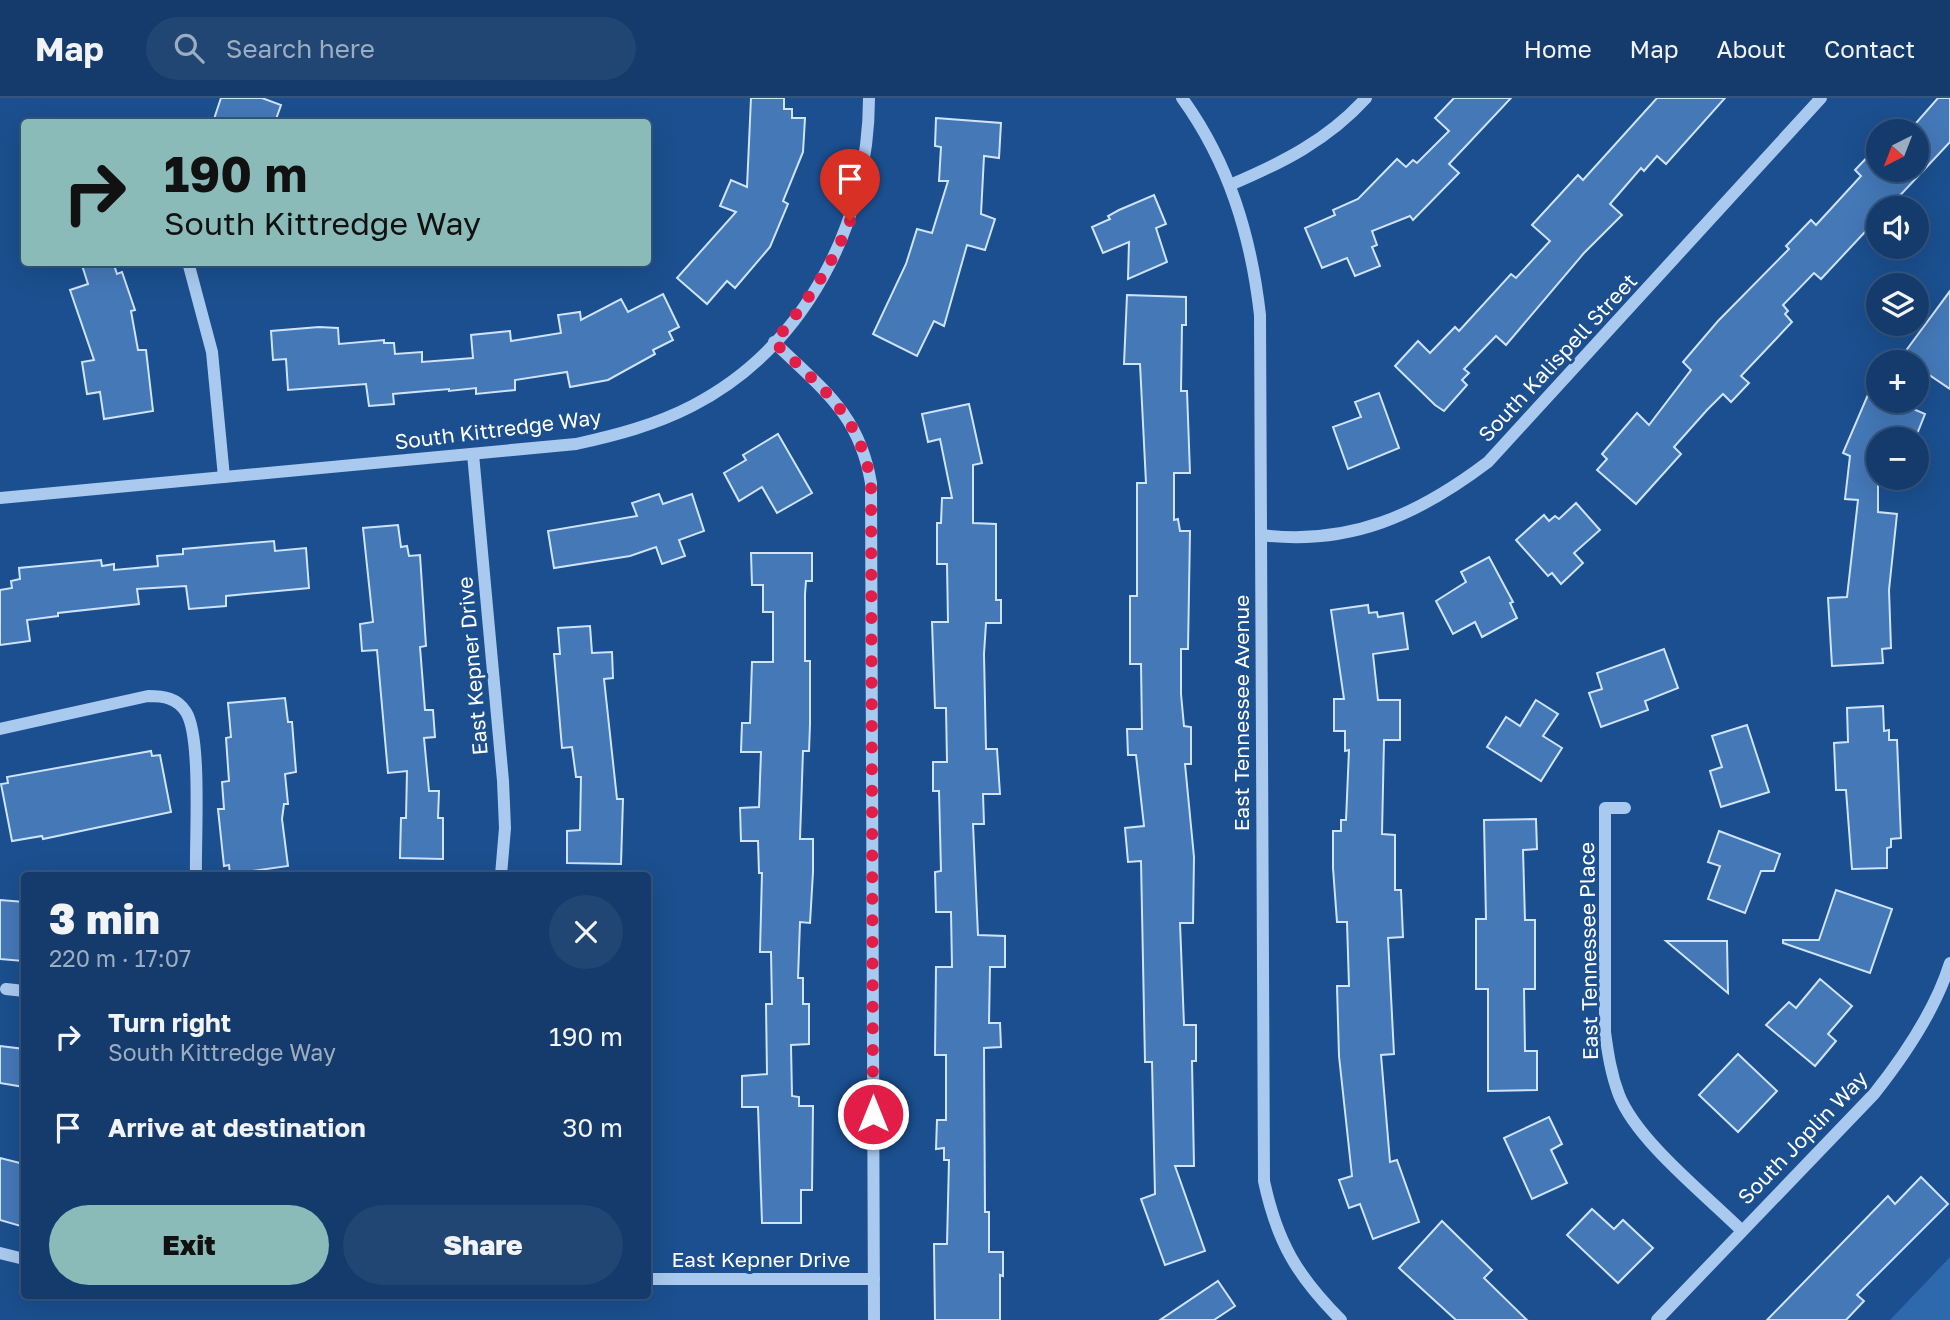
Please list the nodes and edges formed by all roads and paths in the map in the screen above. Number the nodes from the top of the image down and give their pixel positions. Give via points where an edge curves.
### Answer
1 (869, 98) edge
2 (1182, 98) edge
3 (1366, 98) edge
4 (1821, 98) edge
5 (1230, 185) junction
6 (189, 266) edge
7 (774, 342) junction
8 (473, 454) junction
9 (224, 477) junction
10 (0, 498) edge
11 (1261, 535) junction
12 (0, 729) edge
13 (1625, 808) dead end
14 (196, 872) edge
15 (501, 872) edge
16 (1950, 963) edge
17 (6, 989) dead end
18 (21, 991) edge
19 (1742, 1231) junction
20 (0, 1253) edge
21 (21, 1258) edge
22 (651, 1279) edge
23 (874, 1279) junction
24 (874, 1320) edge
25 (1341, 1320) edge
26 (1657, 1320) edge

1 - 7 street, South Kittredge Way via 864,170 850,221 809,301
2 - 5 street, East Tennessee Avenue
3 - 5 street via 1324,137 1291,159
4 - 11 street, South Kalispell Street via 1488,462 1415,510 1333,537 1299,540
5 - 11 street, East Tennessee Avenue via 1246,231 1260,315
6 - 9 street via 212,352
7 - 8 street, South Kittredge Way via 740,374 695,404 629,432 576,444
7 - 23 street via 853,424 871,483
8 - 9 street, South Kittredge Way
8 - 15 street, East Kepner Drive via 503,781
9 - 10 street, South Kittredge Way
11 - 25 street, East Tennessee Avenue via 1264,1181 1272,1222 1290,1259
12 - 14 street via 148,696 178,702 188,715 195,747
13 - 19 street, East Tennessee Place via 1605,808 1609,1066 1620,1098 1642,1133
16 - 19 street, South Joplin Way via 1931,1008 1900,1061
17 - 18 street
19 - 26 street, South Joplin Way
20 - 21 street
22 - 23 street, East Kepner Drive
23 - 24 street

